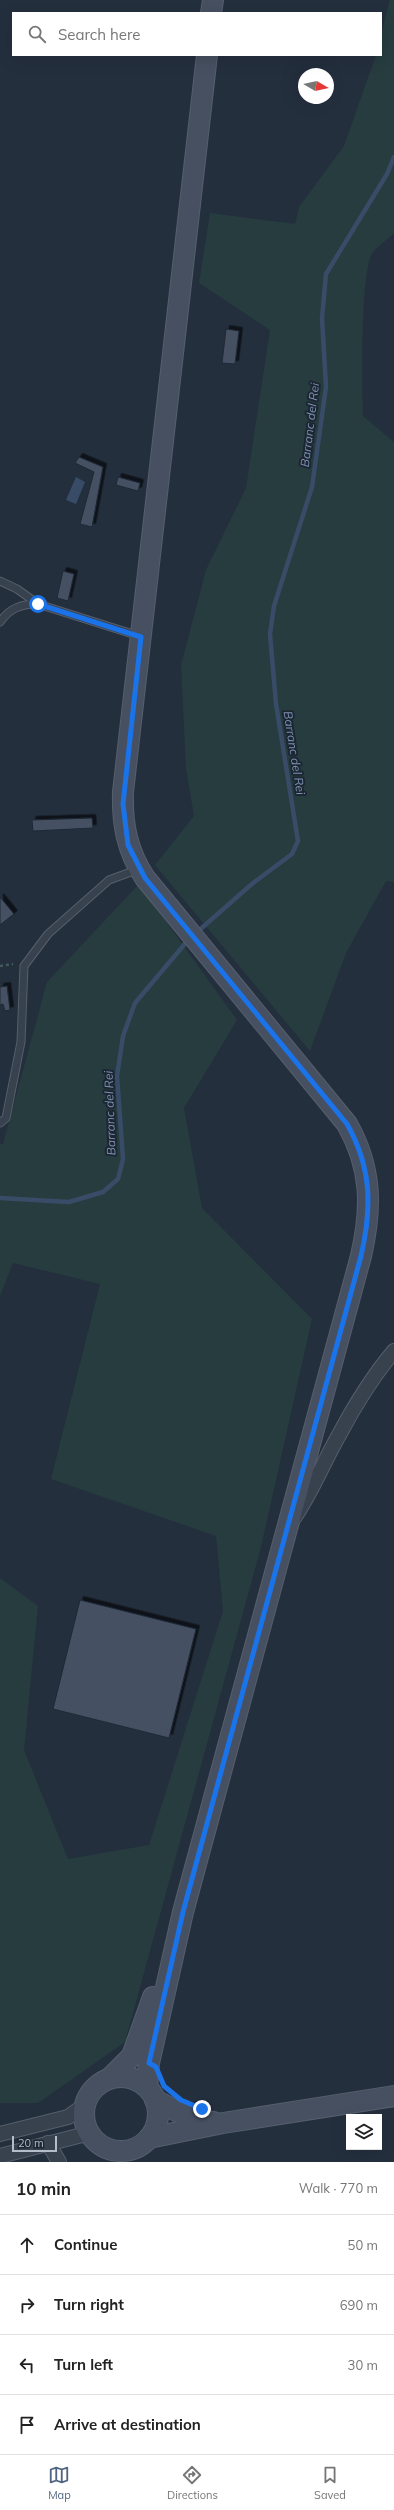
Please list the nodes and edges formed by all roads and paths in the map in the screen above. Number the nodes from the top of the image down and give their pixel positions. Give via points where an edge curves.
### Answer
1 (213, 0) edge
2 (211, 12) edge
3 (206, 56) edge
4 (0, 581) edge
5 (38, 604) junction
6 (0, 622) edge
7 (141, 637) junction
8 (142, 874) junction
9 (0, 1123) edge
10 (394, 1351) edge
11 (288, 1529) junction
12 (183, 1912) junction
13 (105, 2078) junction
14 (151, 2093) junction
15 (394, 2096) edge
16 (83, 2100) junction
17 (223, 2123) junction
18 (0, 2134) edge
19 (92, 2137) junction
20 (149, 2138) junction
21 (48, 2143) junction
22 (0, 2156) edge
23 (128, 2156) edge
24 (59, 2162) edge
25 (98, 2162) edge

1 - 2 main road
3 - 7 main road
4 - 5 lane via 18,589
5 - 6 lane via 23,604 5,614
5 - 7 lane
7 - 8 main road via 123,804 128,845
8 - 9 lane via 108,880 48,934 24,966 21,1042 6,1118
8 - 11 main road via 347,1124 361,1152 370,1190 369,1218 361,1256
10 - 11 street via 374,1375 338,1436 310,1495
11 - 12 main road
12 - 13 main road via 132,2056
12 - 14 main road via 149,2063
13 - 14 main road via 130,2078
13 - 16 main road
13 - 16 path via 88,2086
14 - 17 main road via 192,2119
14 - 20 main road via 157,2120
15 - 17 main road
16 - 18 street via 68,2117
16 - 19 main road via 84,2118
17 - 20 main road
19 - 21 street
19 - 23 main road via 106,2148
19 - 25 main road
20 - 23 main road
21 - 22 street
21 - 24 street

